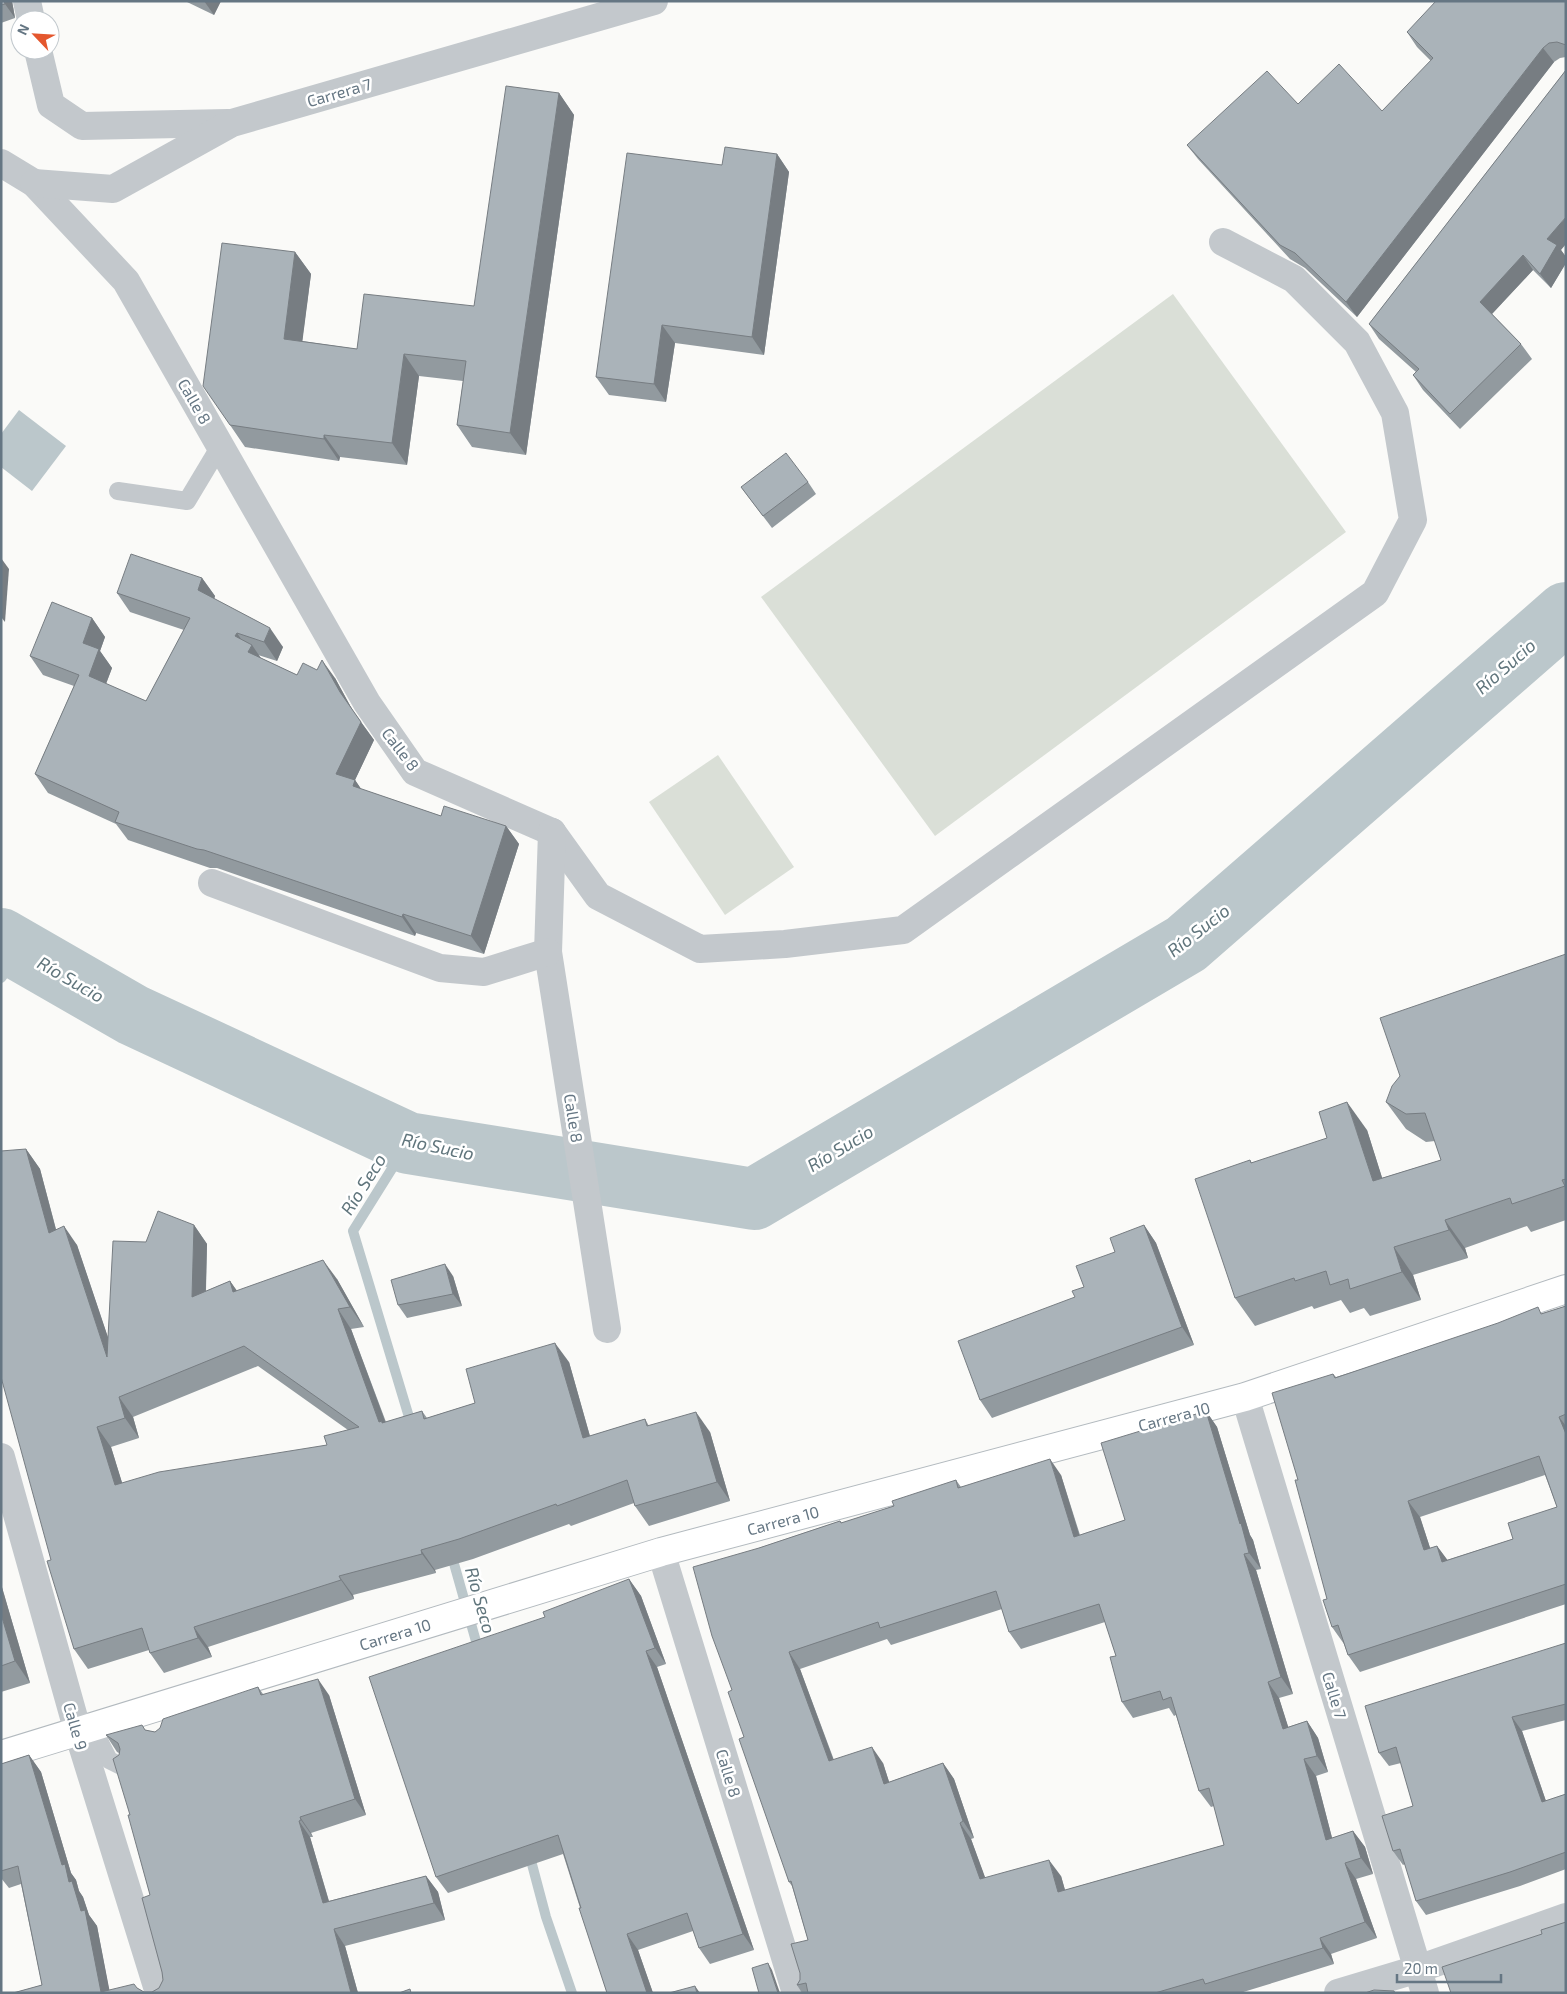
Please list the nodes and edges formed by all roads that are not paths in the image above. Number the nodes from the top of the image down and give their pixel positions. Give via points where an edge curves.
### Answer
1 (654, 1) edge
2 (40, 60) edge
3 (232, 123) junction
4 (1, 163) edge
5 (34, 183) junction
6 (1223, 242) dead end
7 (1375, 319) edge
8 (1357, 342) junction
9 (220, 446) junction
10 (118, 491) dead end
11 (552, 832) junction
12 (212, 883) dead end
13 (548, 952) junction
14 (1566, 1289) edge
15 (607, 1329) dead end
16 (1245, 1397) junction
17 (1, 1457) edge
18 (661, 1552) junction
19 (85, 1729) junction
20 (1, 1755) edge
21 (1566, 1917) edge
22 (1422, 1981) edge
23 (159, 1993) edge
24 (796, 1993) edge
25 (1338, 1993) edge

1 - 3 street, Carrera 7
2 - 3 street via 51,105 82,126
3 - 5 street, Carrera 7 via 113,189
4 - 5 street
5 - 9 street, Calle 8 via 126,280
6 - 8 street via 1294,280
7 - 8 street
8 - 11 street via 1395,413 1413,520 1375,593 903,930 785,944 700,949 598,896
9 - 10 lane via 187,501
9 - 11 street, Calle 8 via 367,702 415,772
11 - 13 street, Calle 8
12 - 13 street via 440,968 484,972
13 - 15 street, Calle 8
14 - 16 main road, Carrera 10
16 - 18 main road, Carrera 10
16 - 22 street, Calle 7
17 - 19 street, Calle 9
18 - 19 main road, Carrera 10 via 166,1713
18 - 24 street, Calle 8
19 - 20 main road, Carrera 10
19 - 23 street, Calle 9 via 93,1783
21 - 22 street
22 - 25 street

